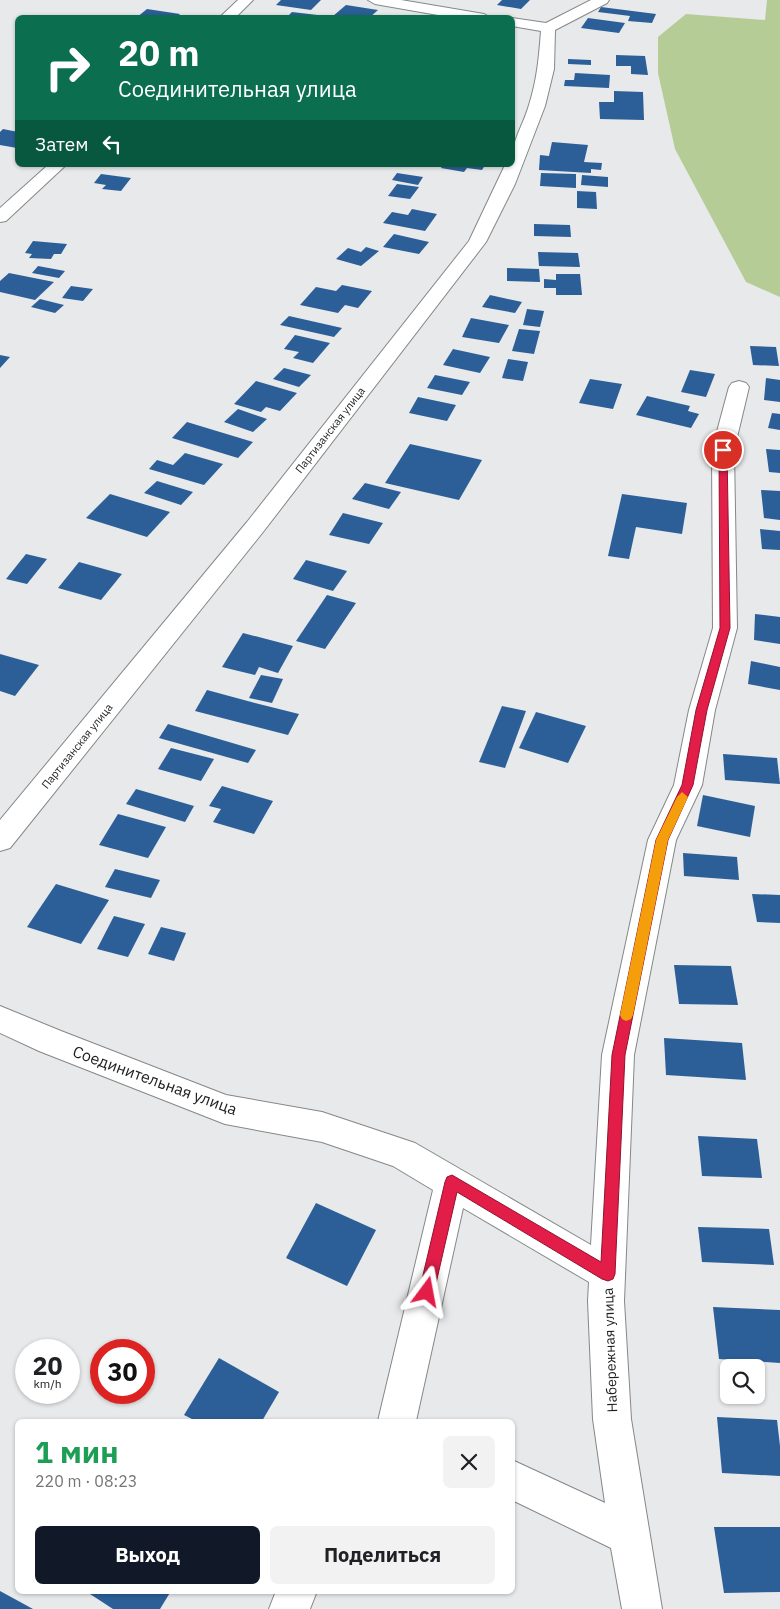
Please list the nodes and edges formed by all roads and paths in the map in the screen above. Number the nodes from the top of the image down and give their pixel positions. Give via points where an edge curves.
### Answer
1 (246, 0) edge
2 (375, 0) edge
3 (602, 0) edge
4 (229, 15) edge
5 (466, 15) edge
6 (515, 22) edge
7 (548, 28) junction
8 (515, 161) edge
9 (56, 167) edge
10 (513, 167) edge
11 (0, 217) edge
12 (740, 387) dead end
13 (0, 840) edge
14 (0, 1019) edge
15 (452, 1182) junction
16 (608, 1274) junction
17 (397, 1419) edge
18 (515, 1480) edge
19 (628, 1536) junction
20 (296, 1594) edge
21 (289, 1609) edge
22 (642, 1609) edge

1 - 4 street
2 - 5 street
3 - 7 street
6 - 7 street
7 - 8 street, Партизанская улица via 546,69 537,106
9 - 11 street
10 - 13 street, Партизанская улица via 477,242 254,527
12 - 16 street, Набережная улица via 723,450 725,628 702,710 688,785 662,840 618,1055
14 - 15 street, Соединительная улица via 225,1109 322,1127 403,1154
15 - 16 street, Соединительная улица
15 - 17 street
16 - 19 street, Набережная улица via 606,1301 612,1419
18 - 19 street
19 - 22 street, Набережная улица
20 - 21 street

